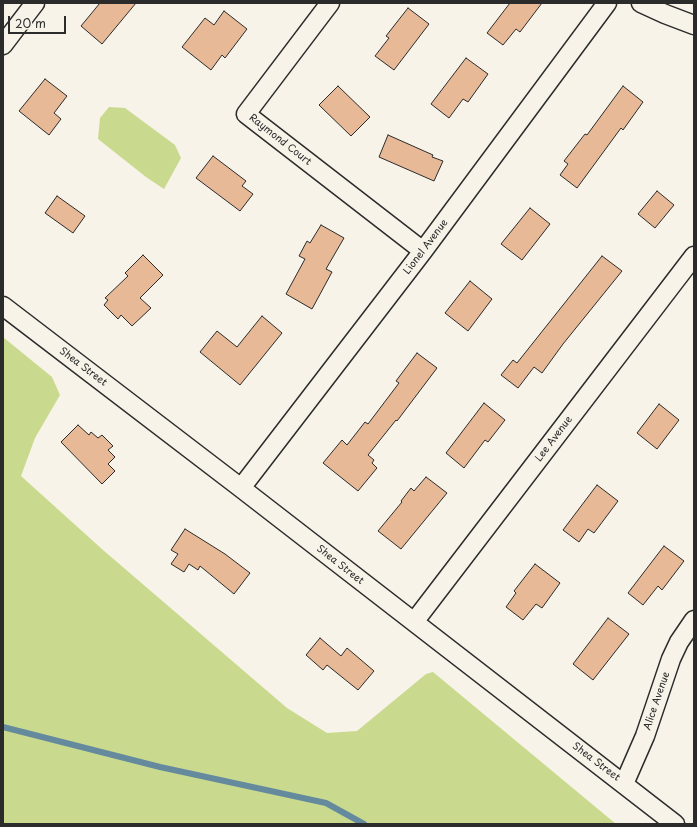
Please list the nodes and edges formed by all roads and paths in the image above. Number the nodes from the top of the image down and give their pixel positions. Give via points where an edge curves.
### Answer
1 (35, 3) edge
2 (330, 3) edge
3 (607, 3) edge
4 (641, 3) edge
5 (694, 25) edge
6 (3, 45) edge
7 (423, 251) junction
8 (694, 256) edge
9 (3, 306) edge
10 (241, 488) junction
11 (694, 620) edge
12 (414, 622) junction
13 (624, 784) junction
14 (675, 824) edge

1 - 6 street
2 - 7 street, Raymond Court via 246,114
3 - 7 street, Lionel Avenue
4 - 5 street
7 - 10 street, Lionel Avenue
8 - 12 street, Lee Avenue
9 - 10 street, Shea Street
10 - 12 street, Shea Street
11 - 13 street, Alice Avenue via 671,659 645,736
12 - 13 street, Shea Street
13 - 14 street, Shea Street

